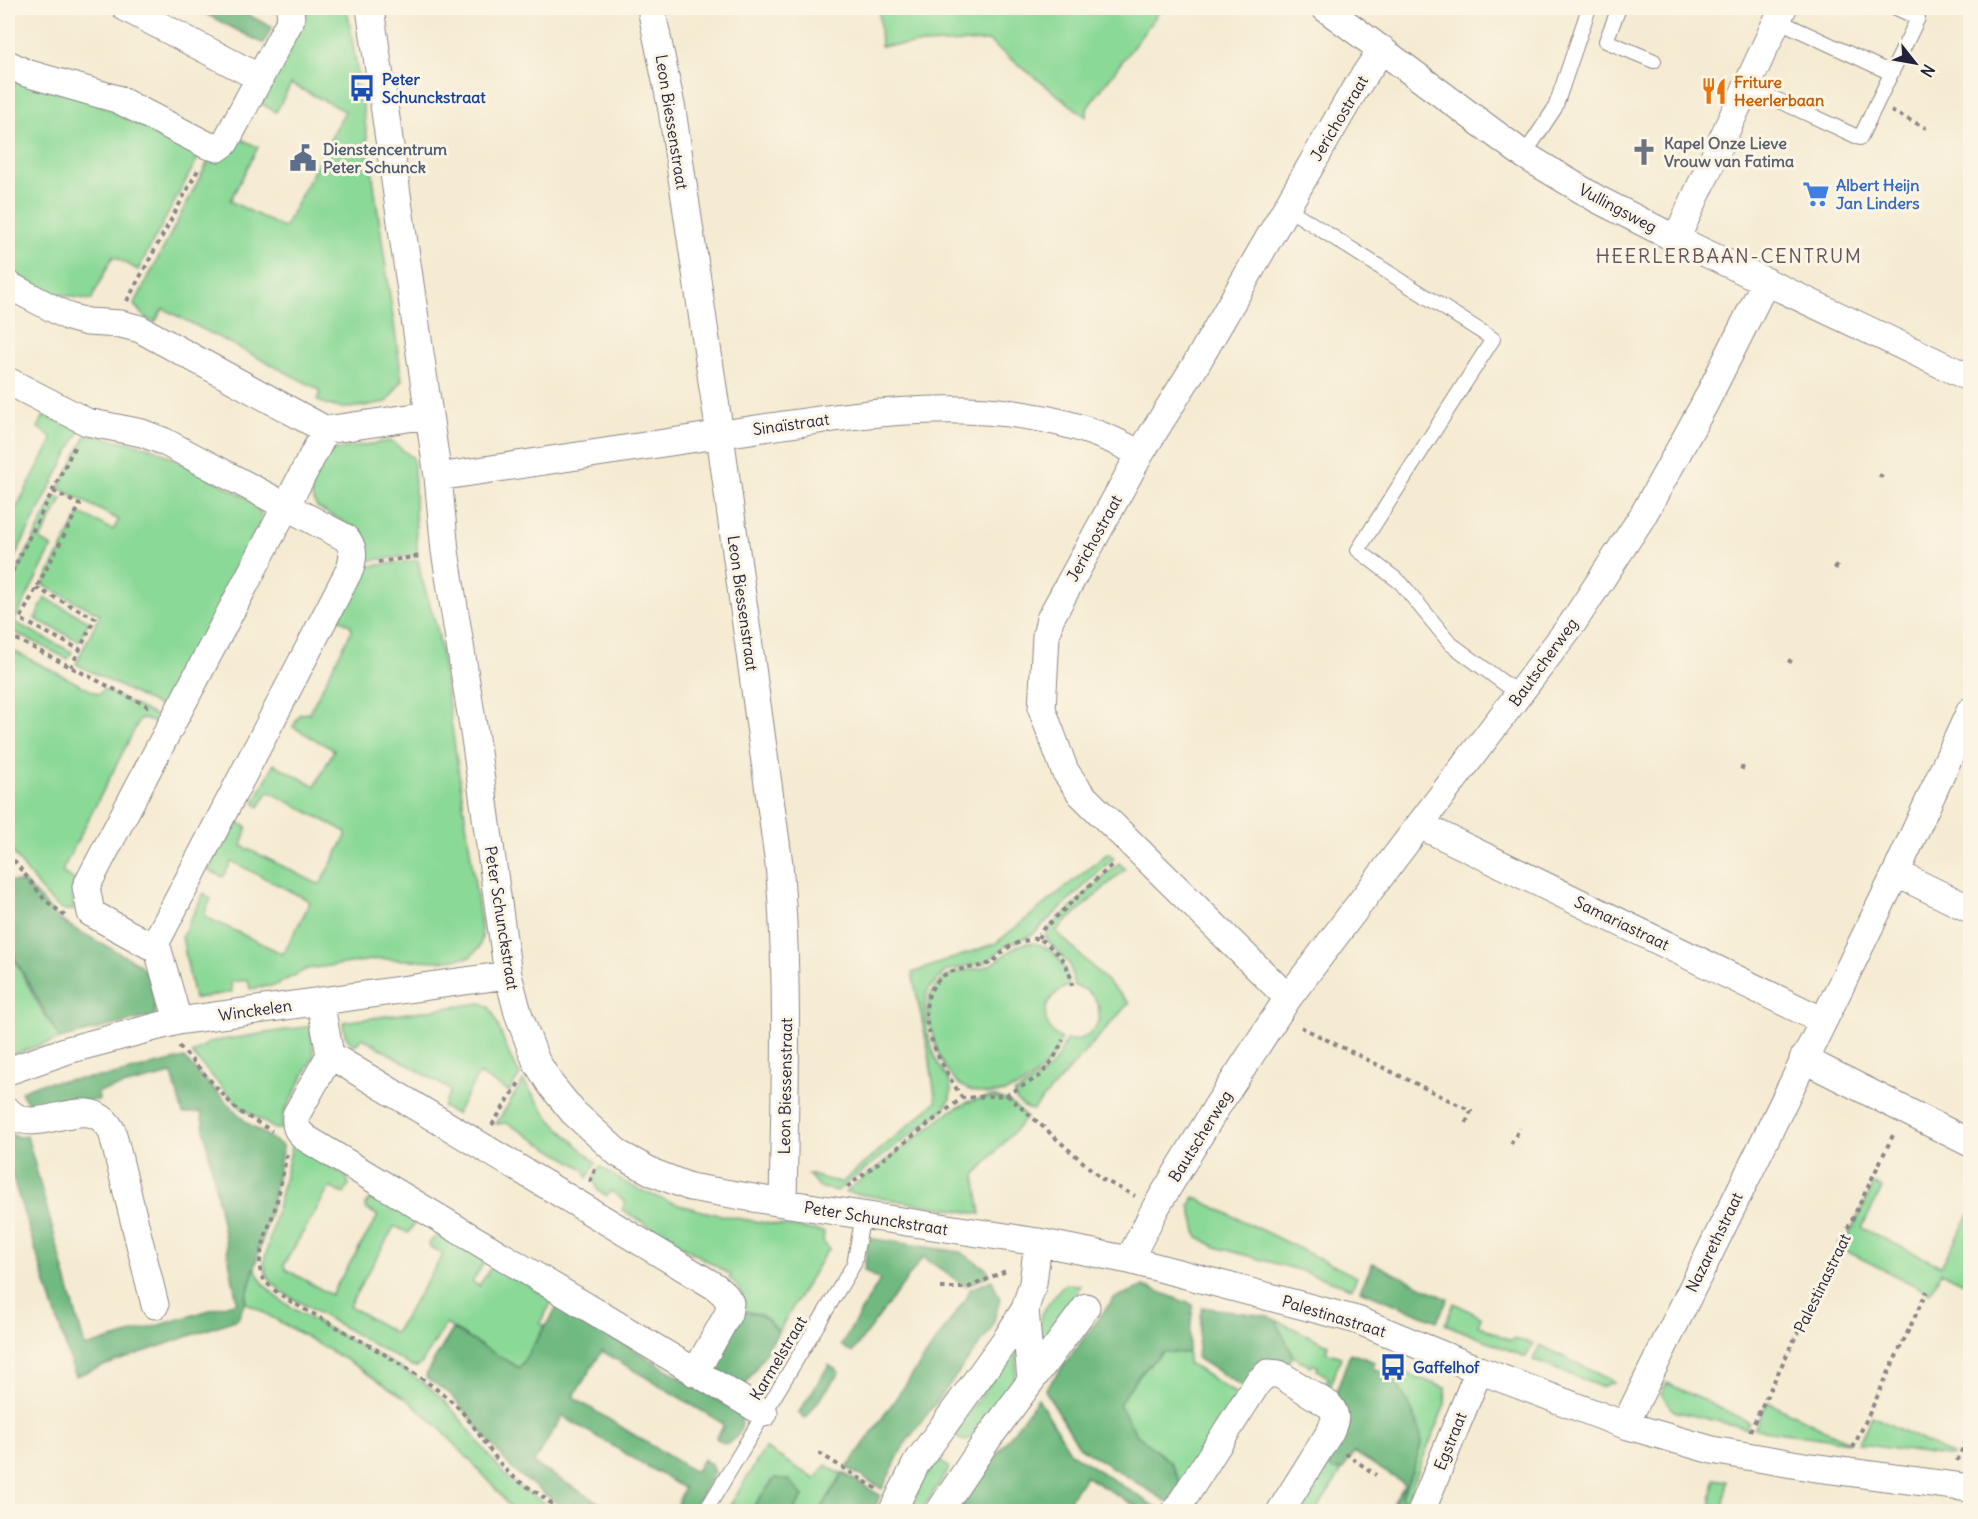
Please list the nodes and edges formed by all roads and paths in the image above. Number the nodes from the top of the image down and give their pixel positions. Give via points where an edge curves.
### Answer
1 (126, 8) edge
2 (290, 8) edge
3 (370, 8) edge
4 (651, 8) edge
5 (1325, 8) edge
6 (1589, 8) edge
7 (1619, 8) edge
8 (1896, 8) edge
9 (1780, 14) edge
10 (1382, 49) junction
11 (1654, 62) dead end
12 (8, 64) edge
13 (1892, 73) junction
14 (260, 78) junction
15 (1747, 86) junction
16 (1877, 104) junction
17 (1926, 128) dead end
18 (213, 148) junction
19 (1524, 155) junction
20 (1287, 208) junction
21 (1676, 239) junction
22 (1766, 281) junction
23 (8, 285) edge
24 (115, 324) junction
25 (1969, 374) edge
26 (8, 381) edge
27 (429, 415) junction
28 (87, 422) junction
29 (326, 430) junction
30 (720, 435) junction
31 (1140, 454) junction
32 (1879, 474) dead end
33 (438, 477) junction
34 (1885, 478) dead end
35 (53, 490) junction
36 (286, 504) junction
37 (445, 551) junction
38 (353, 561) junction
39 (1834, 566) dead end
40 (1841, 570) dead end
41 (8, 580) edge
42 (36, 588) junction
43 (8, 634) edge
44 (79, 649) junction
45 (1788, 660) dead end
46 (1793, 663) dead end
47 (70, 667) junction
48 (1520, 694) junction
49 (1971, 711) edge
50 (174, 720) junction
51 (1740, 767) dead end
52 (1748, 770) dead end
53 (1420, 825) junction
54 (1132, 846) junction
55 (1896, 873) junction
56 (1971, 909) edge
57 (1038, 938) junction
58 (154, 946) junction
59 (508, 975) junction
60 (1072, 986) dead end
61 (320, 1001) junction
62 (1283, 1006) junction
63 (1823, 1021) junction
64 (171, 1023) junction
65 (1063, 1040) dead end
66 (330, 1055) junction
67 (535, 1057) junction
68 (1803, 1059) junction
69 (8, 1071) edge
70 (1007, 1095) junction
71 (962, 1098) junction
72 (1905, 1110) junction
73 (8, 1111) edge
74 (1466, 1123) dead end
75 (1520, 1128) dead end
76 (281, 1136) dead end
77 (1971, 1143) edge
78 (1511, 1144) dead end
79 (480, 1145) junction
80 (609, 1145) junction
81 (287, 1152) dead end
82 (783, 1203) junction
83 (1156, 1207) junction
84 (836, 1211) junction
85 (591, 1212) junction
86 (863, 1215) junction
87 (1037, 1250) junction
88 (1129, 1260) junction
89 (941, 1288) dead end
90 (1927, 1291) dead end
91 (155, 1305) dead end
92 (1086, 1307) dead end
93 (1025, 1309) junction
94 (1479, 1370) junction
95 (695, 1372) junction
96 (1031, 1380) junction
97 (764, 1413) junction
98 (1625, 1425) junction
99 (934, 1438) junction
100 (1325, 1440) junction
101 (819, 1453) dead end
102 (1739, 1455) junction
103 (971, 1464) junction
104 (1842, 1471) junction
105 (1376, 1475) dead end
106 (1971, 1488) edge
107 (894, 1506) edge
108 (558, 1512) edge
109 (705, 1512) edge
110 (939, 1512) edge
111 (1175, 1512) edge
112 (1280, 1512) edge
113 (1421, 1512) edge

1 - 14 street
2 - 14 street via 291,19
3 - 27 street, Peter Schunckstraat
4 - 30 street, Leon Biessenstraat via 672,110
5 - 10 street, Vullingsweg
6 - 19 lane via 1555,108
7 - 11 lane via 1606,41
8 - 13 lane via 1918,18
9 - 13 lane
9 - 15 street
10 - 19 street, Vullingsweg
10 - 20 street, Jerichostraat
12 - 18 street via 26,73 117,99
13 - 16 lane
14 - 18 street via 225,143
15 - 16 lane via 1860,138
15 - 21 street
16 - 17 path
18 - 24 path via 205,156
19 - 21 street, Vullingsweg via 1597,199
20 - 31 street, Jerichostraat
20 - 48 lane via 1493,339 1358,550 1401,583 1451,644
21 - 22 street, Vullingsweg
22 - 25 street, Vullingsweg
22 - 48 street, Bautscherweg via 1642,517 1572,624
23 - 24 street via 69,317
24 - 29 street via 140,329
26 - 28 street
27 - 29 street
27 - 33 street, Peter Schunckstraat
28 - 35 path
28 - 36 street via 163,441
29 - 36 street
30 - 31 street, Sinaïstraat via 860,414 955,409 1053,421 1116,440
30 - 33 street, Sinaïstraat
30 - 82 street, Leon Biessenstraat via 785,931
31 - 54 street, Jerichostraat via 1050,619 1042,709 1070,778
32 - 34 path
33 - 37 street, Peter Schunckstraat
35 - 41 path
35 - 42 path via 80,504
36 - 38 street via 346,538 352,545
36 - 50 street
37 - 38 path via 363,564
37 - 59 street, Peter Schunckstraat
38 - 58 street
39 - 40 path
42 - 44 path via 95,618
42 - 44 path via 20,619
43 - 47 path
44 - 47 path
45 - 46 path
47 - 50 path
48 - 53 street, Bautscherweg
49 - 55 street, Nazarethstraat
50 - 58 street via 86,887 91,913
51 - 52 path
53 - 62 street, Bautscherweg
53 - 63 street, Samariastraat
54 - 57 path
54 - 62 street, Jerichostraat
55 - 56 street
55 - 63 street, Nazarethstraat
57 - 60 path via 1064,960
57 - 71 path via 1011,946 991,962 948,973 929,993 927,1012 933,1047
58 - 64 street via 160,954
59 - 61 street, Winckelen
59 - 67 street, Peter Schunckstraat
61 - 64 street, Winckelen
61 - 66 street
62 - 74 path via 1471,1111
62 - 83 street, Bautscherweg
63 - 68 street, Nazarethstraat
64 - 69 street, Winckelen via 68,1050
64 - 76 path via 183,1052 237,1110
65 - 70 path via 1046,1070
66 - 79 street
66 - 95 street via 296,1115 297,1131
67 - 79 path
67 - 80 street, Peter Schunckstraat via 573,1112
68 - 72 street
68 - 98 street, Nazarethstraat
70 - 71 path
70 - 83 path via 1102,1179
71 - 84 path via 841,1191
72 - 77 street
72 - 102 path, Palestinastraat
73 - 91 street via 29,1122 82,1112 107,1122
75 - 78 path
79 - 85 street
80 - 82 street, Peter Schunckstraat via 654,1173 690,1187
80 - 85 path via 590,1179
81 - 108 path via 262,1252 262,1275 290,1301 400,1364 451,1401 507,1470 551,1502
82 - 84 street, Peter Schunckstraat
83 - 88 street, Bautscherweg
84 - 86 street, Peter Schunckstraat
85 - 95 street via 725,1295 730,1303 728,1314
86 - 87 street, Peter Schunckstraat
86 - 97 lane, Karmelstraat via 854,1264
87 - 88 street, Peter Schunckstraat
87 - 89 path via 967,1288
87 - 93 street
88 - 94 street, Palestinastraat via 1365,1322
90 - 104 path
92 - 96 street
93 - 96 street
93 - 99 street
94 - 98 street, Palestinastraat
94 - 113 street, Egstraat
95 - 97 street
96 - 103 street
97 - 109 lane, Karmelstraat
98 - 102 street, Palestinastraat
99 - 103 street
99 - 107 street
100 - 105 path
100 - 111 street via 1336,1418 1329,1404 1280,1374 1269,1373 1258,1382
100 - 112 street
101 - 107 path
102 - 104 street, Palestinastraat
103 - 110 street
104 - 106 street, Palestinastraat

